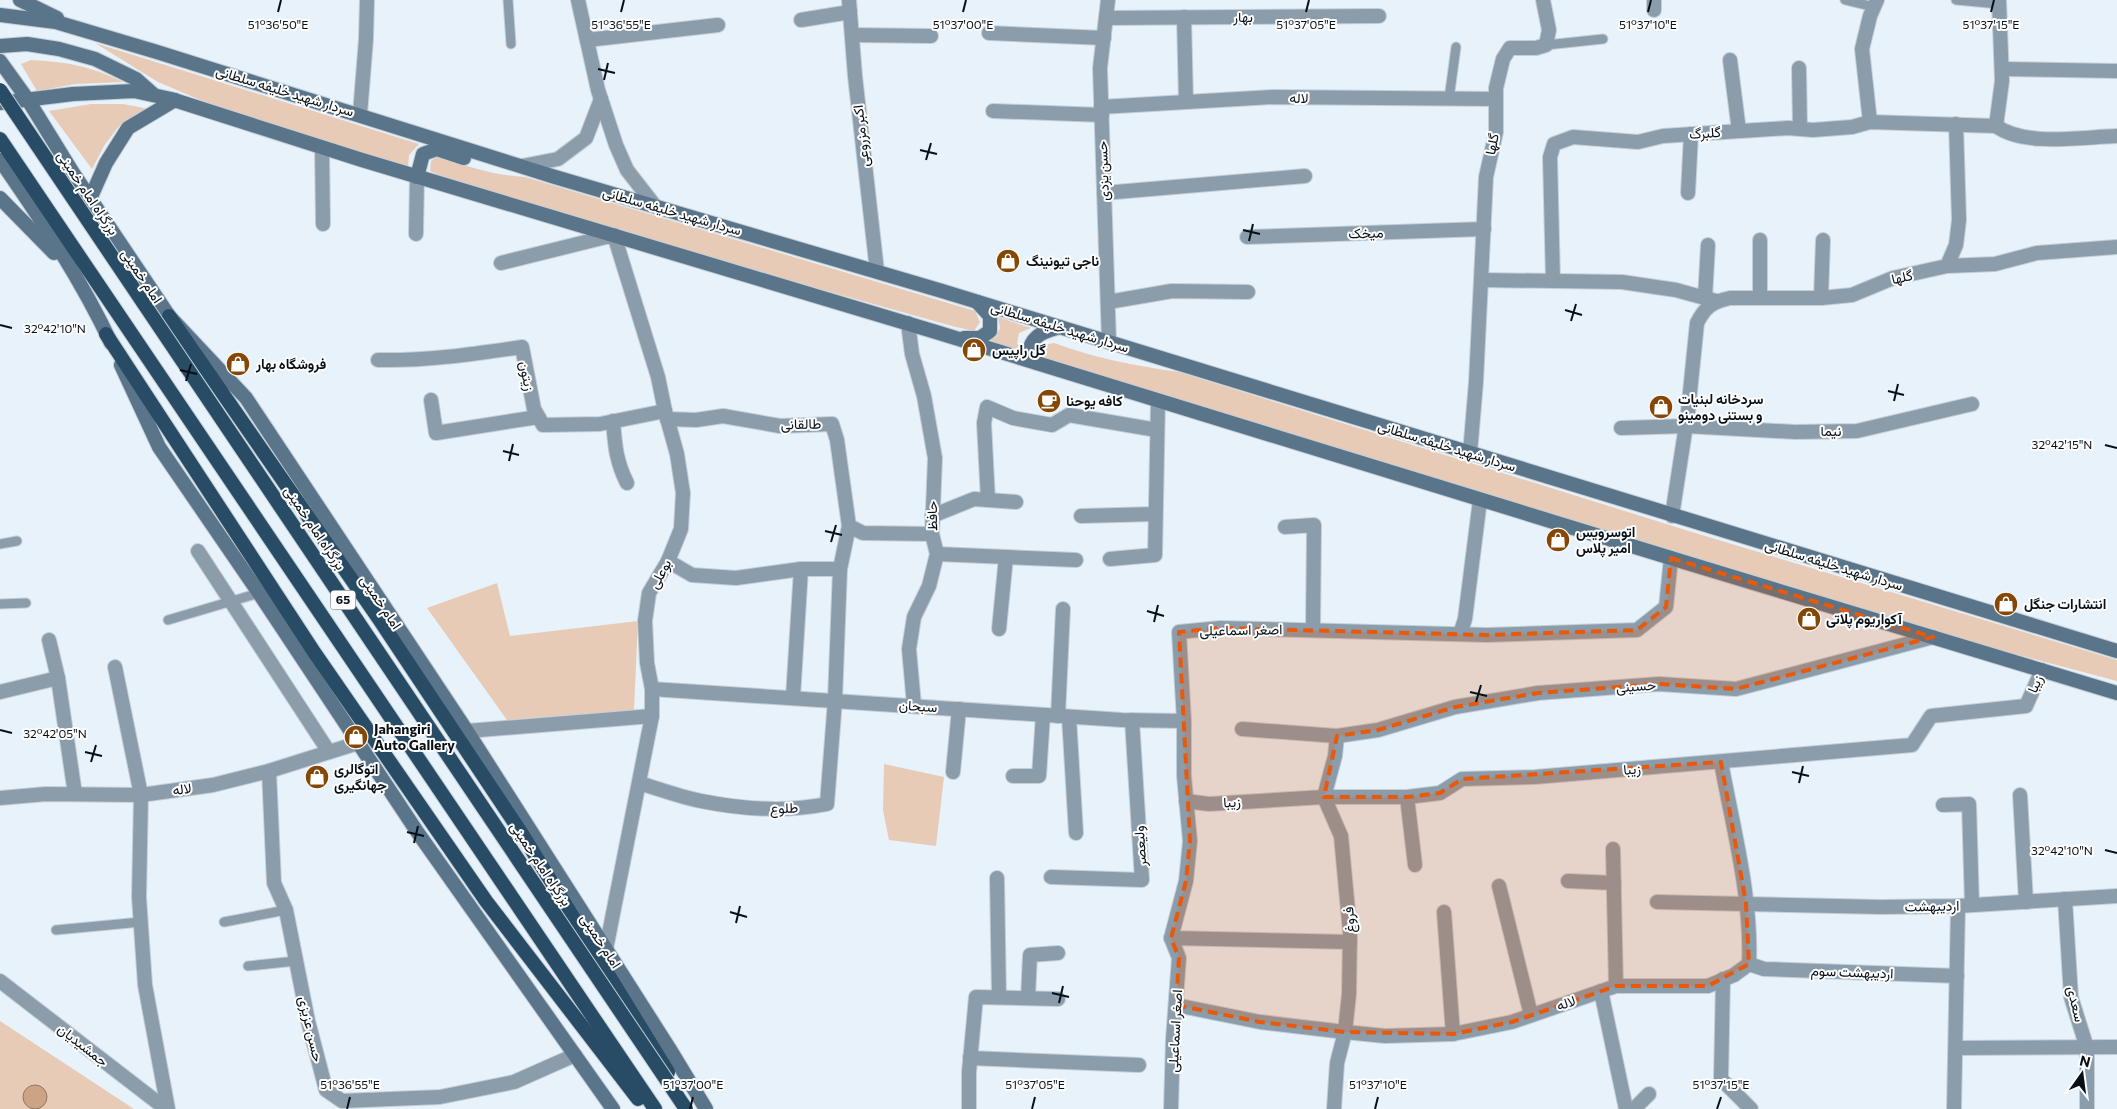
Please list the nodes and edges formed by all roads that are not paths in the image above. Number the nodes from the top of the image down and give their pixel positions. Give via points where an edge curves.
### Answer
1 (20, 0) edge
2 (367, 0) edge
3 (508, 0) edge
4 (578, 0) edge
5 (1108, 0) edge
6 (1543, 0) edge
7 (1845, 0) edge
8 (1956, 0) edge
9 (1999, 2) edge
10 (1876, 3) edge
11 (850, 6) edge
12 (0, 15) edge
13 (1379, 16) dead end
14 (1184, 17) junction
15 (1106, 18) junction
16 (801, 20) dead end
17 (718, 25) dead end
18 (80, 29) junction
19 (989, 32) dead end
20 (852, 35) junction
21 (931, 36) dead end
22 (1104, 38) junction
23 (1603, 39) dead end
24 (587, 40) junction
25 (512, 44) dead end
26 (1546, 45) junction
27 (0, 46) edge
28 (1456, 47) dead end
29 (1730, 60) dead end
30 (0, 61) edge
31 (1800, 68) dead end
32 (2002, 69) junction
33 (2117, 71) edge
34 (0, 90) edge
35 (154, 95) junction
36 (601, 99) junction
37 (1449, 99) junction
38 (1496, 99) junction
39 (28, 100) junction
40 (174, 100) junction
41 (1186, 102) junction
42 (0, 103) edge
43 (993, 111) dead end
44 (1102, 111) junction
45 (360, 114) junction
46 (1870, 122) junction
47 (1956, 124) junction
48 (1996, 126) junction
49 (1800, 129) junction
50 (1739, 131) junction
51 (1691, 134) junction
52 (2117, 136) edge
53 (0, 139) edge
54 (322, 148) junction
55 (0, 160) edge
56 (522, 166) junction
57 (1305, 176) dead end
58 (417, 177) junction
59 (1688, 192) dead end
60 (1104, 193) junction
61 (0, 198) edge
62 (90, 199) junction
63 (655, 206) junction
64 (324, 224) dead end
65 (1484, 229) junction
66 (416, 234) dead end
67 (614, 236) junction
68 (1247, 237) dead end
69 (1760, 240) dead end
70 (1824, 240) dead end
71 (1708, 245) dead end
72 (2117, 247) edge
73 (501, 263) dead end
74 (1947, 266) junction
75 (877, 271) junction
76 (74, 273) junction
77 (1482, 280) junction
78 (1553, 281) junction
79 (1248, 292) dead end
80 (1760, 298) junction
81 (1821, 298) junction
82 (1711, 300) junction
83 (977, 301) junction
84 (1108, 302) junction
85 (169, 316) junction
86 (908, 323) junction
87 (1060, 327) junction
88 (106, 334) junction
89 (956, 338) junction
90 (1109, 342) junction
91 (378, 360) dead end
92 (1037, 363) junction
93 (431, 400) dead end
94 (1158, 401) junction
95 (1972, 404) dead end
96 (666, 415) junction
97 (538, 417) junction
98 (613, 421) junction
99 (1686, 426) junction
100 (1621, 428) dead end
101 (1157, 430) junction
102 (1470, 453) junction
103 (628, 483) dead end
104 (988, 500) junction
105 (1480, 500) junction
106 (1016, 502) dead end
107 (1155, 514) junction
108 (932, 516) junction
109 (1081, 516) dead end
110 (1672, 516) junction
111 (849, 526) junction
112 (1285, 527) dead end
113 (932, 534) junction
114 (18, 541) dead end
115 (0, 544) edge
116 (198, 551) dead end
117 (937, 554) junction
118 (1006, 557) junction
119 (1671, 558) junction
120 (1110, 559) dead end
121 (1076, 560) dead end
122 (668, 561) junction
123 (801, 569) junction
124 (840, 569) junction
125 (259, 593) junction
126 (232, 601) junction
127 (26, 603) dead end
128 (0, 604) edge
129 (1063, 610) dead end
130 (168, 620) dead end
131 (1000, 629) dead end
132 (1312, 630) junction
133 (1460, 634) junction
134 (1933, 637) junction
135 (49, 640) dead end
136 (2117, 651) edge
137 (116, 667) dead end
138 (2042, 670) junction
139 (58, 678) junction
140 (652, 689) junction
141 (0, 692) edge
142 (2117, 692) edge
143 (793, 697) junction
144 (835, 700) junction
145 (914, 706) junction
146 (959, 709) junction
147 (1043, 715) junction
148 (652, 716) junction
149 (1063, 716) junction
150 (1132, 720) junction
151 (1184, 721) junction
152 (1242, 729) dead end
153 (467, 731) junction
154 (1337, 736) junction
155 (358, 743) junction
156 (329, 752) junction
157 (1721, 762) junction
158 (268, 772) junction
159 (953, 772) dead end
160 (1013, 776) dead end
161 (639, 783) junction
162 (75, 794) junction
163 (2020, 794) dead end
164 (141, 795) junction
165 (1324, 797) junction
166 (1407, 797) junction
167 (0, 798) edge
168 (1186, 801) junction
169 (1943, 805) dead end
170 (1076, 833) dead end
171 (1614, 849) dead end
172 (1415, 865) dead end
173 (1051, 877) dead end
174 (997, 878) dead end
175 (1568, 881) dead end
176 (1614, 883) junction
177 (1499, 886) dead end
178 (2117, 896) edge
179 (2065, 899) junction
180 (1658, 902) dead end
181 (2026, 902) junction
182 (1746, 903) junction
183 (1972, 905) junction
184 (1958, 906) junction
185 (286, 910) junction
186 (1444, 912) dead end
187 (141, 922) junction
188 (224, 922) dead end
189 (56, 930) dead end
190 (1171, 938) junction
191 (1350, 942) junction
192 (606, 949) junction
193 (1058, 954) dead end
194 (296, 962) junction
195 (1749, 964) junction
196 (248, 966) dead end
197 (1957, 976) junction
198 (1723, 979) junction
199 (0, 981) edge
200 (1616, 986) junction
201 (1601, 991) junction
202 (999, 997) junction
203 (1028, 998) junction
204 (1058, 999) dead end
205 (1176, 1005) junction
206 (1531, 1015) junction
207 (1345, 1032) junction
208 (1453, 1034) junction
209 (2117, 1047) edge
210 (1956, 1048) junction
211 (2087, 1048) junction
212 (575, 1055) junction
213 (970, 1058) junction
214 (1139, 1065) dead end
215 (1648, 1094) dead end
216 (167, 1109) edge
217 (613, 1109) edge
218 (646, 1109) edge
219 (655, 1109) edge
220 (686, 1109) edge
221 (691, 1109) edge
222 (706, 1109) edge
223 (969, 1109) edge
224 (1171, 1109) edge
225 (1334, 1109) edge
226 (1626, 1109) edge
227 (1634, 1109) edge
228 (1751, 1109) edge
229 (1954, 1109) edge
230 (2087, 1109) edge

1 - 18 main road
2 - 45 street
3 - 25 lane
4 - 24 street
5 - 15 street, حسن یزدی
6 - 26 street via 1549,30
7 - 10 lane
8 - 9 lane
9 - 32 street
10 - 46 street via 1862,49
11 - 16 street
11 - 20 street, اکبر مزروعی
12 - 18 main road, سردار شهید خلیفه سلطانی via 56,22
13 - 14 street, بهار
14 - 15 street, بهار
14 - 41 street
15 - 22 street, حسن یزدی
17 - 24 street
18 - 45 main road, سردار شهید خلیفه سلطانی
19 - 22 street
20 - 21 street
20 - 75 street, اکبر مزروعی
22 - 44 street, حسن یزدی via 1100,68
23 - 26 lane
24 - 36 street
26 - 38 street, گلها via 1510,48 1503,59
27 - 35 main road via 59,49 95,59 136,79
28 - 37 lane
29 - 50 street
30 - 39 main road, امام خمینی
31 - 49 street
32 - 33 street
32 - 48 street
34 - 220 highway, بزرگراه امام خمینی / 65, bridge
35 - 39 main road via 134,91 103,92
35 - 40 main road
36 - 56 street via 586,138 558,159
36 - 63 street via 627,170
37 - 38 street, لاله
37 - 41 street, لاله via 1273,97
38 - 65 street, گلها via 1496,132 1486,177
39 - 42 main road
39 - 62 main road, امام خمینی
40 - 54 main road
40 - 62 main road via 128,128 106,163
41 - 44 street, لاله
43 - 44 street, لاله
44 - 60 street, حسن یزدی
45 - 56 main road, سردار شهید خلیفه سلطانی
46 - 47 street, گلبرگ
46 - 49 street, گلبرگ via 1852,128
47 - 48 street, گلبرگ
47 - 74 street via 1959,220 1956,245
48 - 52 street via 2005,133 2029,139
49 - 50 street, گلبرگ
50 - 51 street, گلبرگ
51 - 59 street
51 - 78 street, گلبرگ via 1638,142 1573,137 1554,144 1550,157
53 - 219 highway, 65
54 - 58 main road
54 - 64 street
55 - 76 main road
56 - 58 main road via 470,159 438,149 423,154
56 - 63 main road, سردار شهید خلیفه سلطانی
57 - 60 street
58 - 66 street
58 - 67 main road
60 - 84 street, حسن یزدی
61 - 76 main road
62 - 85 main road, امام خمینی
63 - 75 main road, سردار شهید خلیفه سلطانی
65 - 68 street, میخک
65 - 77 street, گلها
67 - 73 street
67 - 86 main road
67 - 96 street, بوعلی via 658,377
69 - 80 street
70 - 81 street
71 - 82 street
72 - 74 street, گلها via 2037,253 1995,264
74 - 81 street, گلها via 1893,278 1852,295
75 - 83 main road, سردار شهید خلیفه سلطانی
76 - 88 main road
77 - 78 street, گلها
77 - 102 street, گلها
78 - 82 street, گلها via 1622,282 1676,290
79 - 84 street via 1172,290
80 - 81 street, گلها
80 - 82 street, گلها
82 - 99 street via 1697,323
83 - 87 main road, سردار شهید خلیفه سلطانی
83 - 89 main road via 990,316 990,331 980,338
84 - 90 street, حسن یزدی
85 - 153 main road, امام خمینی via 246,398
85 - 221 highway via 379,619 522,834
86 - 89 main road
86 - 108 street, حافظ via 935,458
87 - 90 main road, سردار شهید خلیفه سلطانی
87 - 92 main road via 1032,340 1030,348
88 - 125 main road via 159,447
88 - 218 highway via 314,652 486,901
89 - 92 main road
90 - 102 main road, سردار شهید خلیفه سلطانی
91 - 97 street, زیتون via 445,358 522,347
92 - 94 main road
93 - 97 street via 436,433
94 - 101 street
94 - 105 main road
95 - 99 street, نیما via 1857,431 1795,432
96 - 98 street
96 - 111 street, طالقانی via 696,420 723,416 780,426 832,424
96 - 122 street, بوعلی via 684,493 681,529
97 - 98 street via 543,425
98 - 103 street via 615,454
99 - 100 street, نیما
99 - 110 street
101 - 104 street via 1069,415 1052,425 1013,418 987,408 984,423
101 - 107 street
102 - 110 main road, سردار شهید خلیفه سلطانی
104 - 106 street
104 - 108 street via 974,499
105 - 119 main road
105 - 133 street via 1465,619
107 - 109 street
107 - 120 street via 1155,555
108 - 113 street, حافظ
110 - 136 main road, سردار شهید خلیفه سلطانی
111 - 113 street via 863,533
111 - 124 street, طالقانی
112 - 132 street via 1314,525
113 - 117 street, حافظ
114 - 115 lane
116 - 126 street
117 - 118 street
117 - 145 street, حافظ via 929,586 914,618 909,649
118 - 121 street
118 - 131 street
119 - 133 street, اصغر اسماعیلی via 1666,607 1638,630
119 - 134 main road
122 - 123 street via 692,575 736,578
122 - 140 street, بوعلی via 649,593 645,621
123 - 124 street
123 - 143 street
124 - 144 street, طالقانی
125 - 126 lane
125 - 155 main road
126 - 130 lane
126 - 156 street
127 - 128 lane
129 - 149 street
132 - 133 street, اصغر اسماعیلی
132 - 151 street, اصغر اسماعیلی via 1220,628 1179,632
134 - 138 main road
134 - 154 street, حسینی via 1736,689 1659,684 1538,694 1455,707 1378,730
135 - 139 street
137 - 164 street
138 - 142 main road
138 - 157 street, زیبا via 2026,706 1931,716 1912,746
139 - 141 street
139 - 162 street
140 - 143 street, سبحان
140 - 148 street, بوعلی
143 - 144 street, سبحان
144 - 145 street, سبحان
144 - 161 street, طلوع via 827,804 762,808 701,801
145 - 146 street, سبحان
146 - 147 street, سبحان
146 - 159 street
147 - 149 street, سبحان
147 - 160 street via 1040,776
148 - 153 street
148 - 161 street, بوعلی
149 - 150 street, سبحان
149 - 170 street
150 - 151 street, سبحان
150 - 173 street, ولیعصر via 1142,880
151 - 168 street, اصغر اسماعیلی
152 - 154 street, حسینی
153 - 192 main road, امام خمینی
154 - 165 street
155 - 156 street, لاله
155 - 212 main road
156 - 158 street, لاله
157 - 166 street, زیبا via 1462,779 1440,793
157 - 182 street
158 - 164 street, لاله via 213,785
158 - 185 street, حسن عزیزی via 274,883
161 - 192 street, بوعلی
162 - 164 street, لاله
162 - 167 street, لاله
163 - 181 street
164 - 187 street
165 - 166 street, زیبا
165 - 168 street, زیبا via 1209,804
165 - 191 street, فروغ via 1341,836
166 - 172 street
168 - 190 street, اصغر اسماعیلی via 1190,841 1186,881
169 - 183 street via 1969,804
171 - 176 street
174 - 202 street
175 - 176 street
176 - 200 street
177 - 206 street
178 - 179 street, اردیبهشت
179 - 181 street, اردیبهشت
179 - 211 street, سعدی via 2071,997
180 - 182 street, اردیبهشت
181 - 183 street, اردیبهشت
182 - 184 street, اردیبهشت
182 - 195 street
183 - 184 street, اردیبهشت
184 - 197 street
185 - 188 lane
185 - 194 street, حسن عزیزی
186 - 208 street
187 - 189 lane
187 - 216 street via 145,986
190 - 191 street
190 - 205 street, اصغر اسماعیلی via 1179,958
191 - 207 street, فروغ
192 - 222 main road, امام خمینی
193 - 203 street via 1030,955
194 - 196 lane
194 - 212 street, حسن عزیزی via 326,1090 342,1102 440,1097 514,1082
195 - 197 street, اردیبهشت سوم via 1764,969
195 - 198 street, لاله
197 - 210 street
198 - 200 street, لاله via 1708,986
198 - 228 street via 1721,1079
199 - 216 street, جمشیدیان
200 - 201 street, لاله
201 - 206 street, لاله
201 - 226 street
202 - 203 street
202 - 213 street via 976,997
203 - 204 street
205 - 207 street, لاله via 1260,1022
205 - 224 street, اصغر اسماعیلی
206 - 208 street, لاله
207 - 208 street, لاله via 1385,1036
207 - 225 street, فروغ via 1337,1063
209 - 211 street
210 - 211 street
210 - 229 street
211 - 230 street, سعدی
212 - 217 main road
213 - 214 street
213 - 223 street
215 - 227 street

